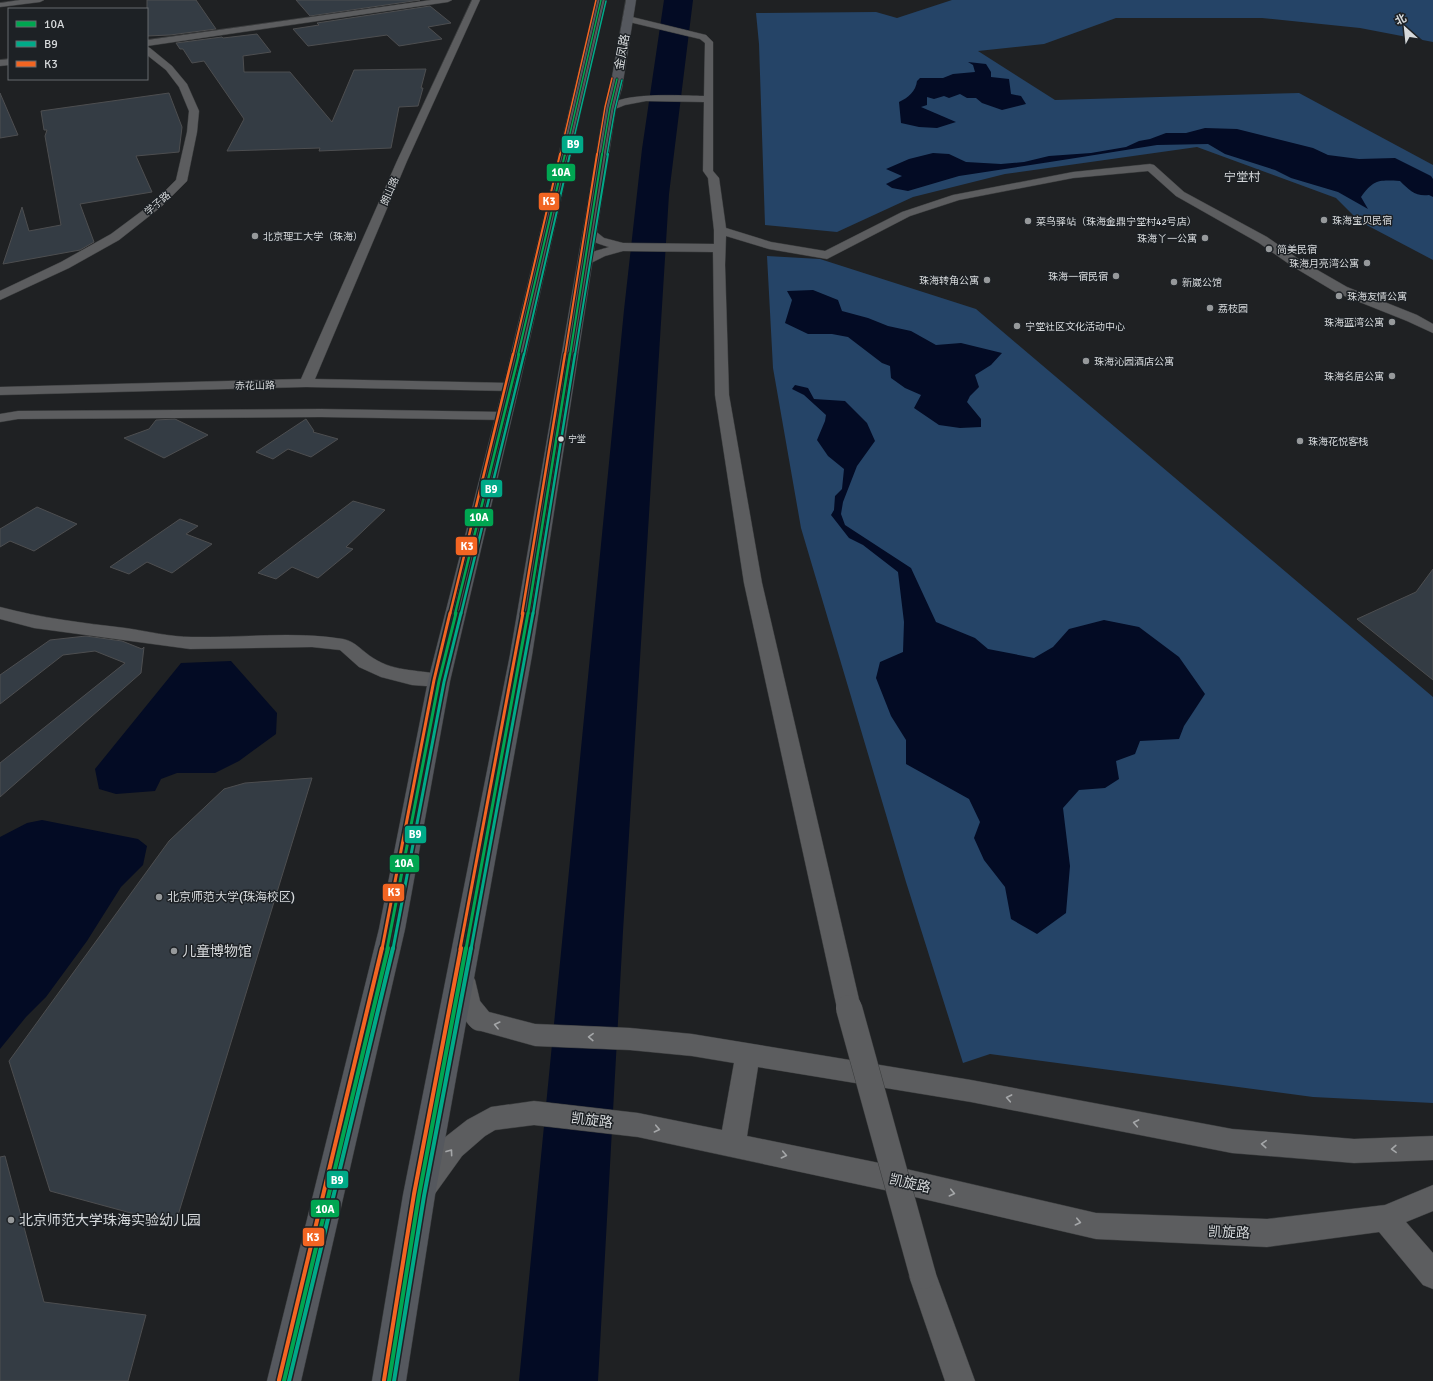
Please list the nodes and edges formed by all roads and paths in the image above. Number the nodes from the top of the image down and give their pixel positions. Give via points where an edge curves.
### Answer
1 (40, 0) edge
2 (448, 0) edge
3 (476, 0) edge
4 (601, 0) edge
5 (631, 0) edge
6 (0, 5) edge
7 (18, 8) edge
8 (628, 19) junction
9 (148, 43) edge
10 (148, 51) edge
11 (616, 88) junction
12 (646, 98) junction
13 (709, 99) junction
14 (610, 108) junction
15 (720, 230) junction
16 (590, 233) junction
17 (623, 246) junction
18 (720, 248) junction
19 (586, 260) junction
20 (0, 296) edge
21 (1433, 330) edge
22 (306, 383) junction
23 (511, 387) junction
24 (0, 391) edge
25 (504, 416) junction
26 (0, 418) edge
27 (0, 613) edge
28 (439, 681) junction
29 (461, 973) junction
30 (748, 1054) junction
31 (732, 1145) junction
32 (1433, 1148) edge
33 (419, 1195) junction
34 (1433, 1198) edge
35 (1385, 1218) junction
36 (1433, 1275) edge
37 (284, 1381) edge
38 (389, 1381) edge
39 (960, 1381) edge

1 - 6 street
2 - 9 street
3 - 22 street, 朗山路 via 402,161
4 - 23 highway
5 - 8 highway, 金凤路
6 - 7 street
8 - 11 highway, 金凤路
8 - 13 street via 703,36 709,42
10 - 20 street, 学子路 via 169,68 184,86 194,111 181,181 158,204 115,237
11 - 12 street via 627,95
11 - 14 highway, 金凤路
12 - 13 street
12 - 14 street via 631,100
13 - 15 street via 708,171 713,178
14 - 16 highway, 金凤路
15 - 18 street
15 - 21 street via 769,245 827,255 906,214 957,197 1073,175 1150,167 1180,194 1263,240 1342,290 1412,318
16 - 17 street via 600,241
16 - 19 highway, 金凤路
17 - 18 street
17 - 19 street
18 - 39 street, bridge via 722,395 753,583 849,1008 924,1276
19 - 29 highway, 金凤路 via 521,655
22 - 23 street, 赤花山路
22 - 24 street, 赤花山路
23 - 25 highway
25 - 26 street via 214,413 18,415
25 - 28 highway
27 - 28 street via 34,622 190,643 312,641 345,645 368,665 399,677
28 - 37 highway via 392,929
30 -> 29 street via 630,1039 535,1035 481,1021 469,1005
29 - 33 highway, 金凤路
30 - 31 street
32 -> 30 street via 1354,1151 1232,1141 971,1091
33 -> 31 street, 凯旋路 via 454,1147 491,1119 534,1113 638,1125
31 -> 35 street, 凯旋路 via 890,1178 1096,1226 1267,1233
33 - 38 highway, 金凤路
34 - 35 street, 凯旋路
35 - 36 street

